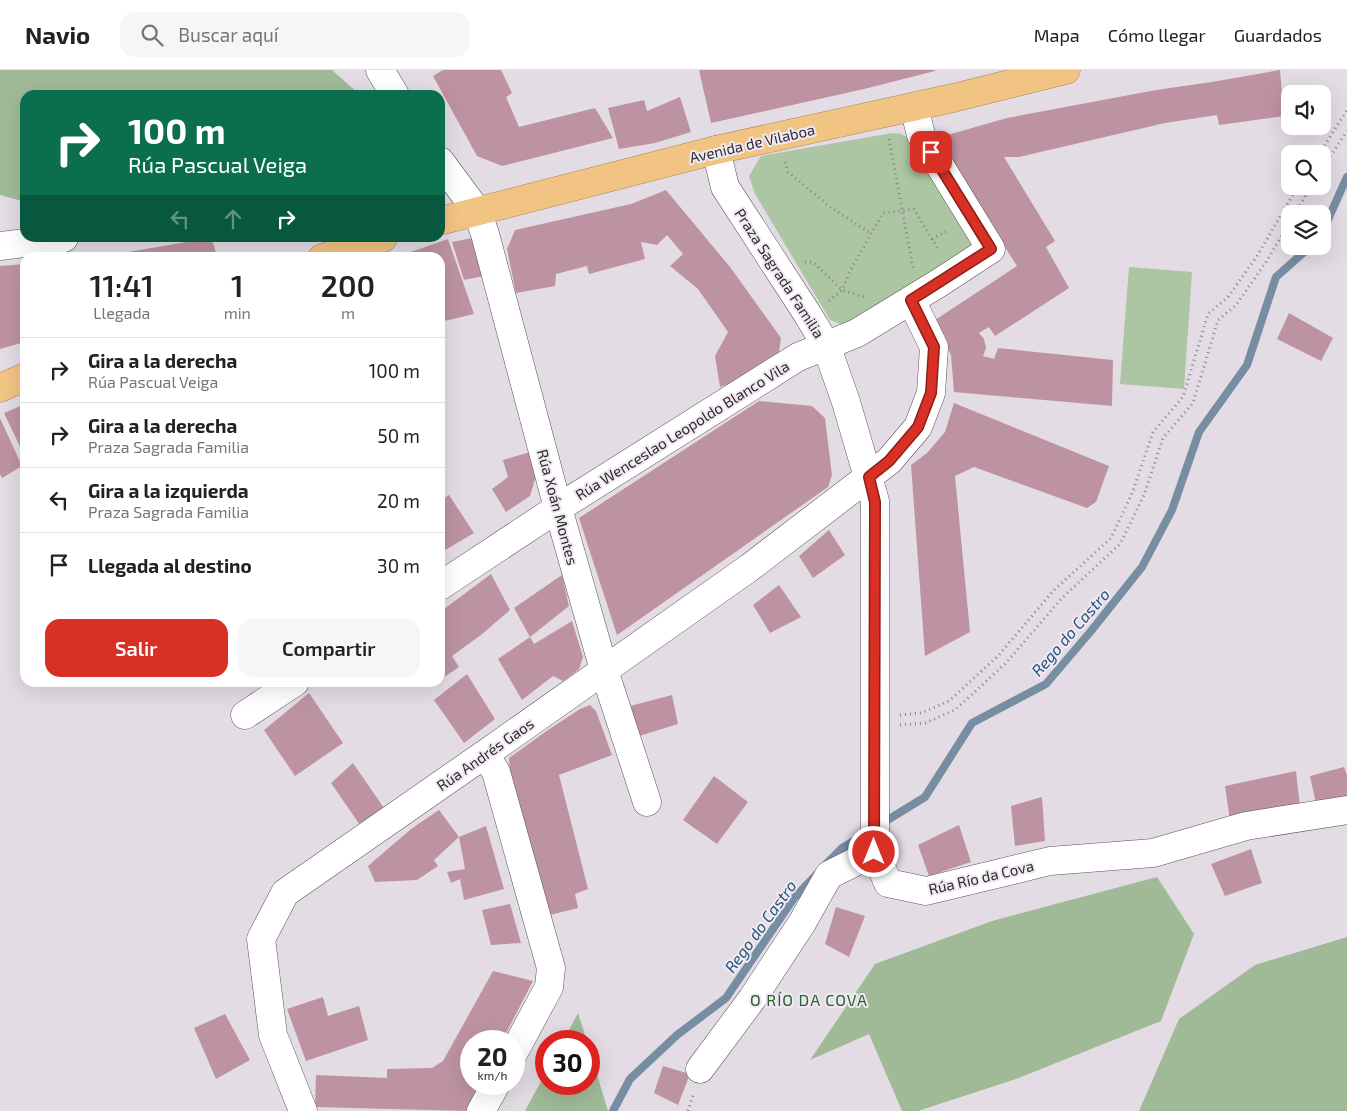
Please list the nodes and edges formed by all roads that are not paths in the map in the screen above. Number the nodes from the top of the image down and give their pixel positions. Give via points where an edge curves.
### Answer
1 (380, 70) edge
2 (1066, 70) edge
3 (393, 90) edge
4 (914, 107) junction
5 (716, 150) junction
6 (445, 168) edge
7 (477, 211) junction
8 (445, 220) edge
9 (32, 242) edge
10 (371, 242) edge
11 (0, 246) edge
12 (340, 252) edge
13 (914, 298) junction
14 (826, 345) junction
15 (20, 379) edge
16 (0, 388) edge
17 (869, 477) junction
18 (558, 508) junction
19 (445, 583) edge
20 (604, 670) junction
21 (287, 687) edge
22 (245, 715) dead end
23 (485, 754) junction
24 (647, 802) dead end
25 (1347, 810) edge
26 (874, 852) junction
27 (525, 1032) edge
28 (700, 1069) dead end
29 (490, 1095) edge
30 (303, 1111) edge
31 (481, 1111) edge

1 - 3 street
2 - 4 highway, Avenida de Vilaboa
4 - 5 highway, Avenida de Vilaboa
4 - 13 street, Praza Sagrada Familia via 920,135 991,249
5 - 7 highway, Avenida de Vilaboa
5 - 14 street, Praza Sagrada Familia via 724,187
6 - 7 street, Rúa Xoán Montes
7 - 8 highway, Avenida de Vilaboa
7 - 18 street, Rúa Xoán Montes
9 - 11 street
10 - 12 highway
13 - 14 street, Praza Sagrada Familia via 857,333
13 - 17 street, Rúa Andrés Gaos via 934,347 931,393 918,427 889,461
14 - 17 street, Rúa Río da Cova
14 - 18 street, Rúa Wenceslao Leopoldo Blanco Vila via 798,357
15 - 16 highway
17 - 20 street, Rúa Andrés Gaos via 749,568
17 - 26 street, Rúa Río da Cova via 875,502
18 - 19 street, Rúa Wenceslao Leopoldo Blanco Vila
18 - 20 street, Rúa Xoán Montes
20 - 23 street, Rúa Andrés Gaos
20 - 24 street, Rúa Xoán Montes
21 - 22 street
23 - 27 street via 496,772 551,968 549,987
23 - 30 street, Rúa Andrés Gaos via 285,893 261,939 273,1035
25 - 26 street, Rúa Río da Cova via 1246,826 1153,853 1050,861 926,891 888,883
26 - 28 street via 829,875 757,991
29 - 31 street

